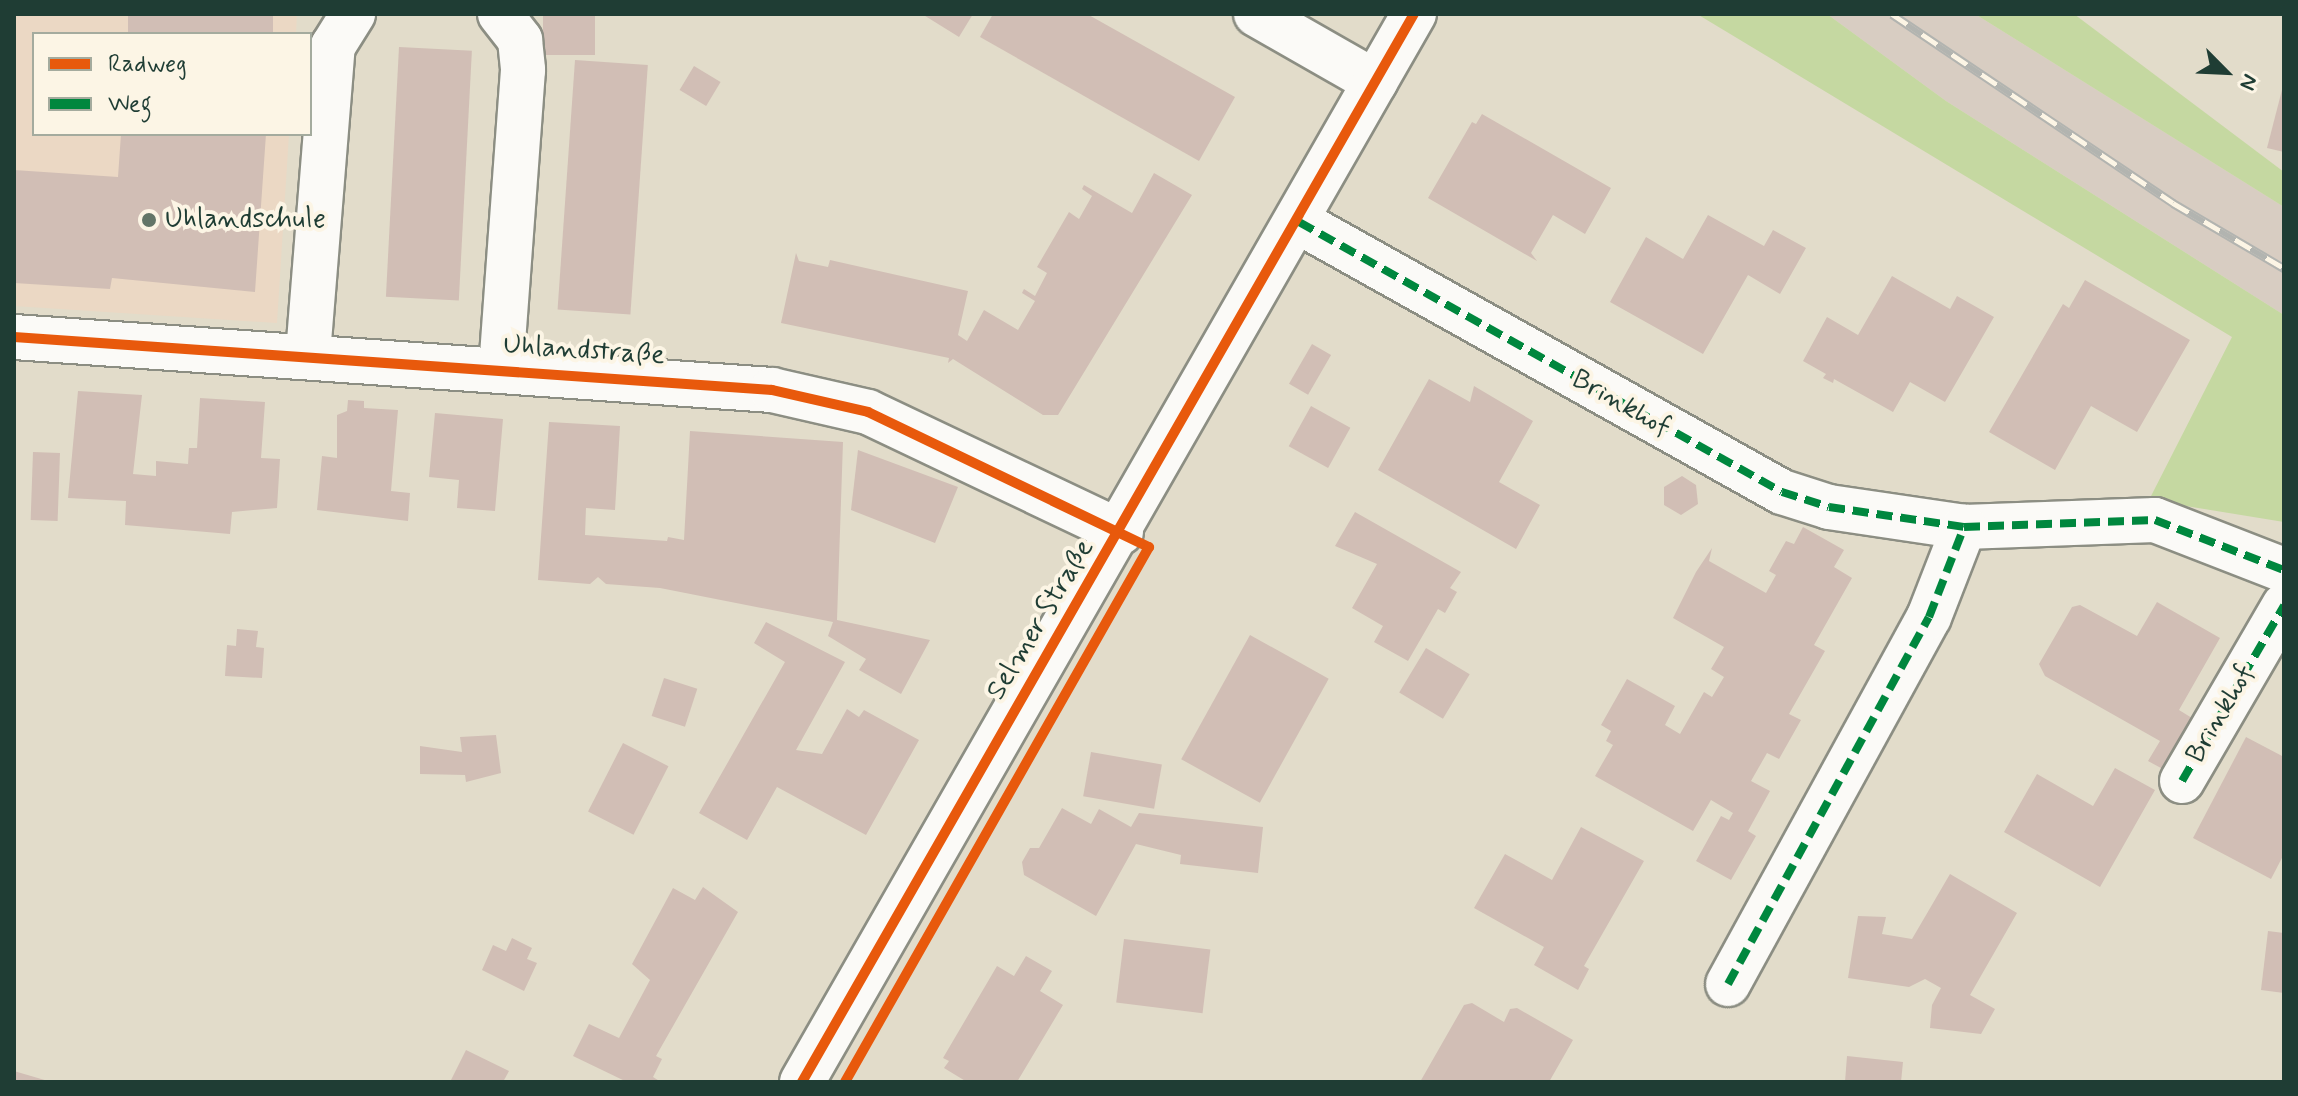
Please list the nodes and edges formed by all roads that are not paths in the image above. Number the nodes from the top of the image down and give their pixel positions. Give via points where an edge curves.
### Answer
1 (353, 14) edge
2 (500, 14) edge
3 (1256, 14) edge
4 (1414, 14) edge
5 (1375, 82) junction
6 (1299, 222) junction
7 (14, 337) edge
8 (308, 354) junction
9 (501, 369) junction
10 (1964, 527) junction
11 (1121, 532) junction
12 (2284, 570) edge
13 (2284, 606) edge
14 (2182, 781) dead end
15 (1728, 984) dead end
16 (802, 1082) edge

1 - 8 street via 333,46
2 - 9 street, Uhlandstraße via 520,40 523,70
3 - 5 street
4 - 5 street, Selmer Straße
5 - 6 street, Selmer Straße
6 - 10 street, Brinkhof via 1782,492 1829,507
6 - 11 street, Selmer Straße
7 - 8 street, Uhlandstraße
8 - 9 street, Uhlandstraße
9 - 11 street, Uhlandstraße via 772,390 868,412
10 - 12 street, Brinkhof via 2155,520
10 - 15 street via 1929,617
11 - 16 street, Selmer Straße
13 - 14 street, Brinkhof

